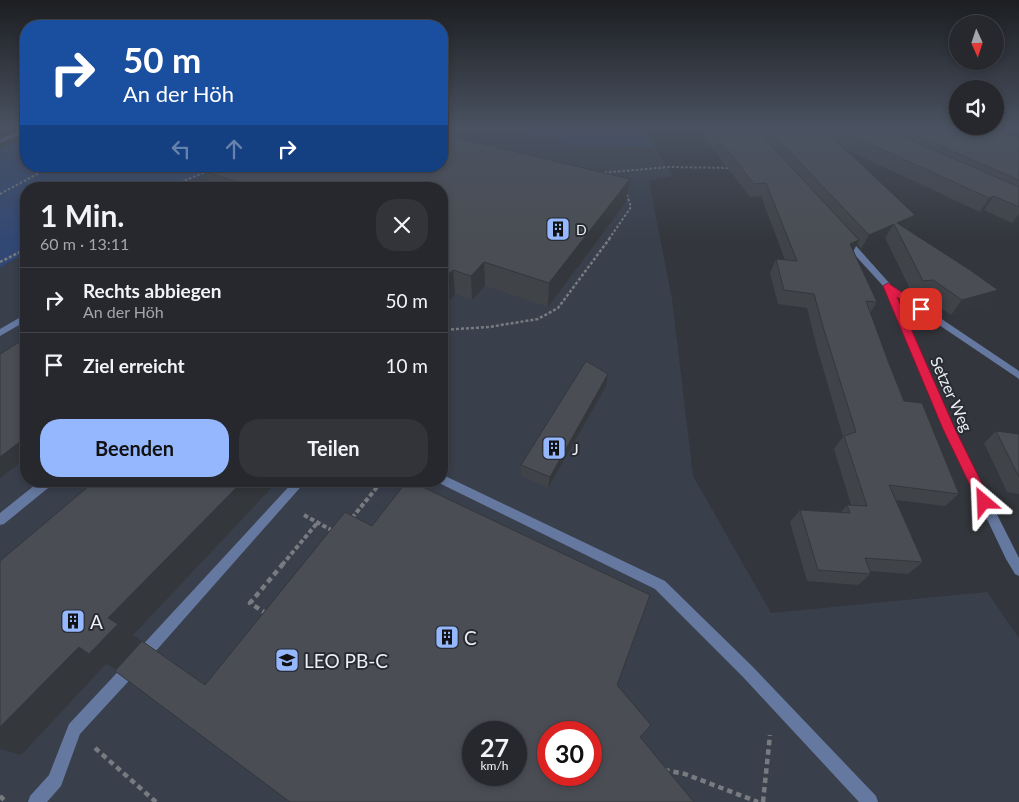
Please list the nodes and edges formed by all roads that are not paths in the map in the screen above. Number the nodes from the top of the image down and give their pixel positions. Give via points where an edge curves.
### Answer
1 (839, 233) edge
2 (888, 286) junction
3 (20, 321) edge
4 (0, 333) edge
5 (1019, 376) edge
6 (448, 481) edge
7 (41, 487) edge
8 (296, 487) edge
9 (0, 520) edge
10 (1019, 570) edge
11 (36, 802) edge
12 (870, 802) edge

1 - 2 street, Setzer Weg
2 - 5 street
2 - 10 street, Setzer Weg via 949,429
3 - 4 street
6 - 12 street via 660,585 748,672
7 - 9 street
8 - 11 street via 74,729 55,780

